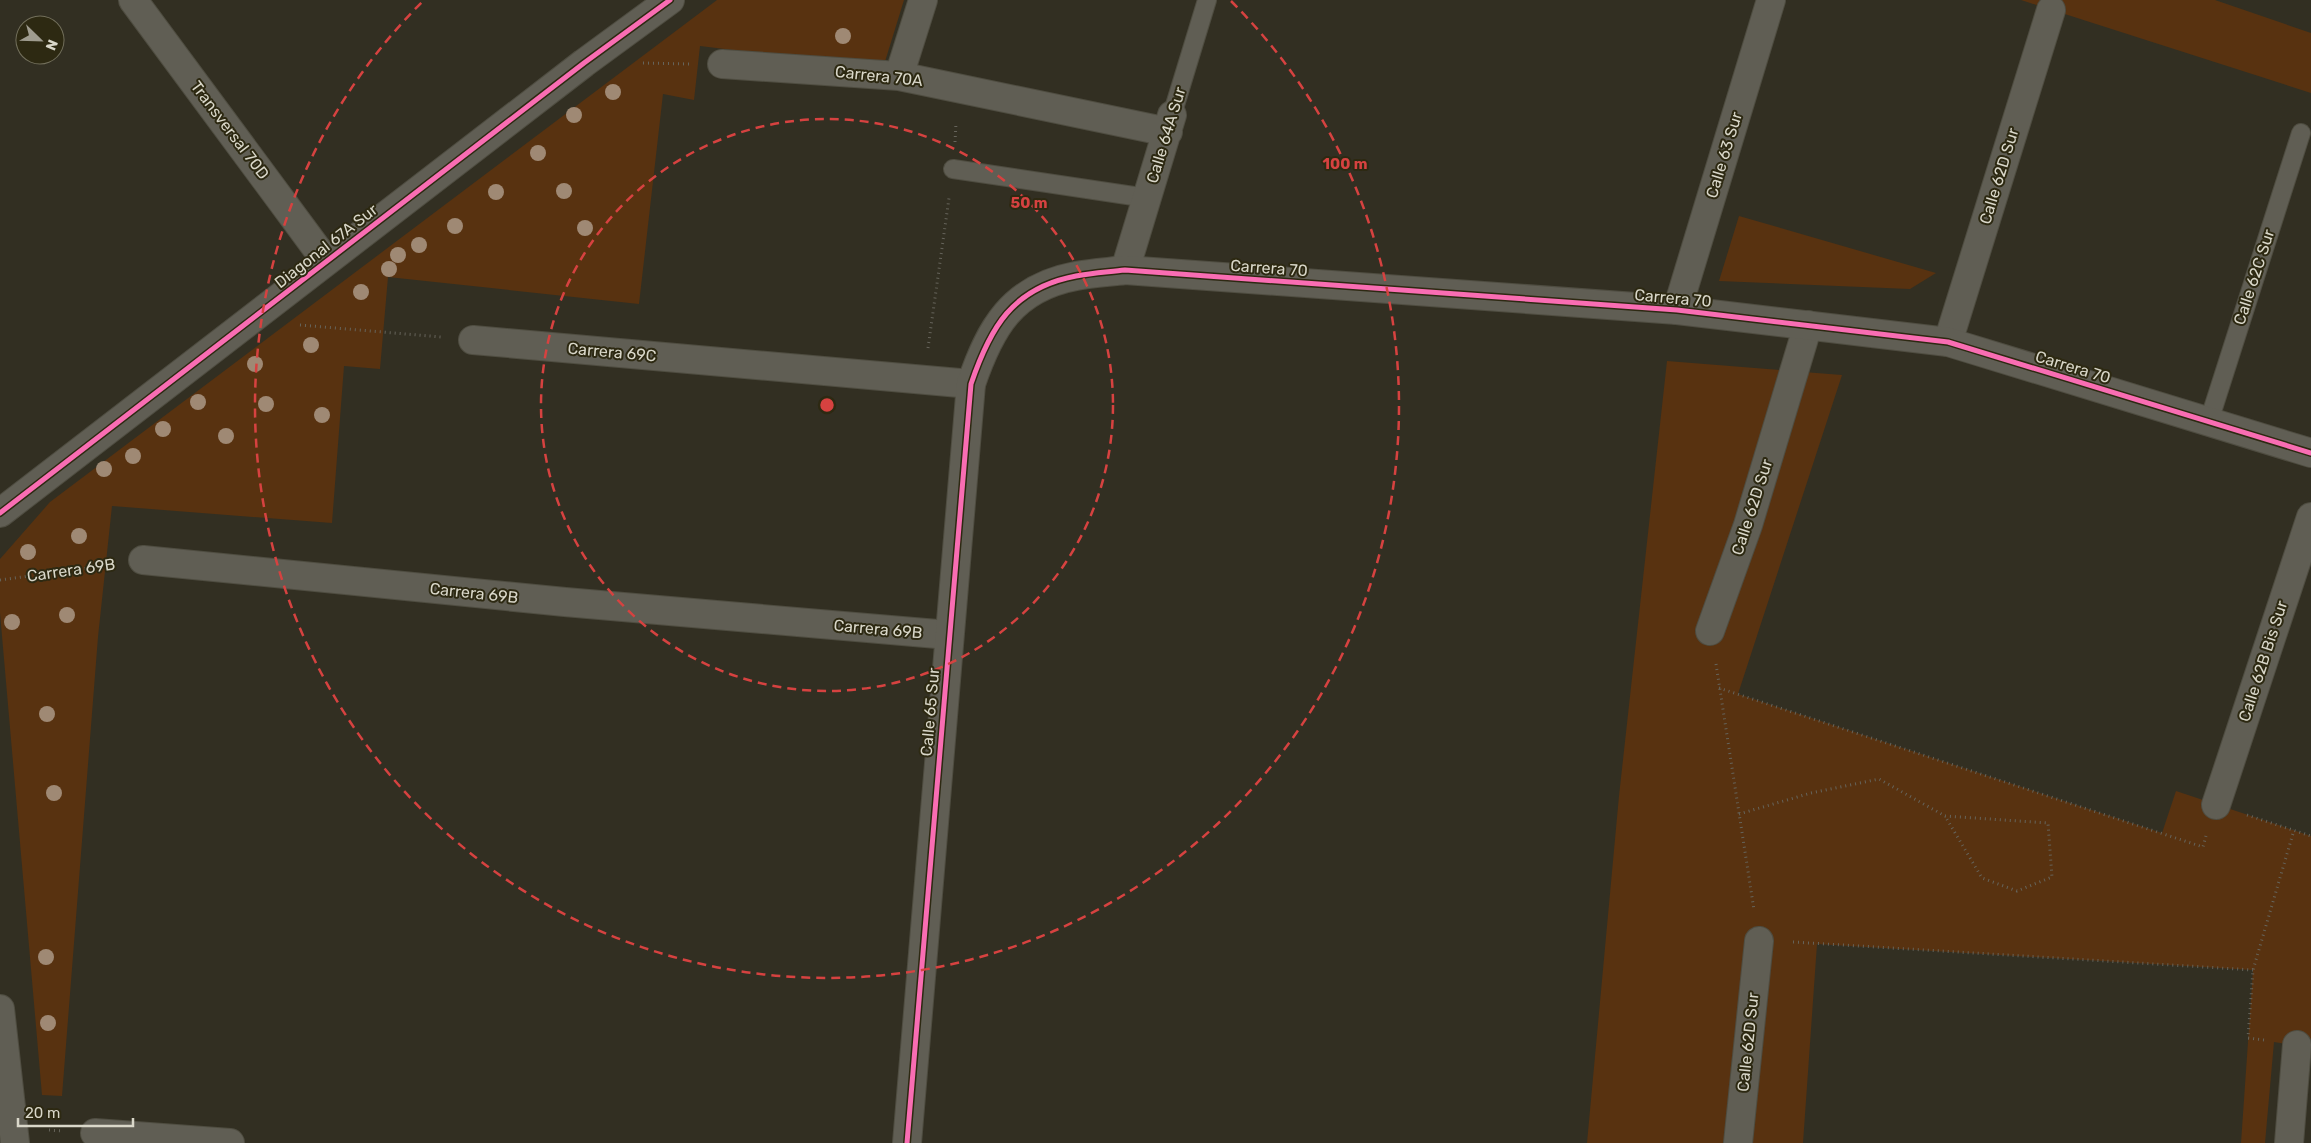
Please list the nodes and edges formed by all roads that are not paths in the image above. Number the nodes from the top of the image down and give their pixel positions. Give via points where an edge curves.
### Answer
1 (133, 0) edge
2 (670, 0) edge
3 (923, 0) edge
4 (1208, 0) edge
5 (1771, 0) edge
6 (2051, 10) dead end
7 (722, 64) road end
8 (900, 76) junction
9 (1170, 124) junction
10 (2301, 133) dead end
11 (953, 169) road end
12 (1147, 198) junction
13 (326, 261) junction
14 (1125, 270) junction
15 (1021, 298) joint
16 (1677, 310) junction
17 (1808, 325) junction
18 (473, 340) road end
19 (1948, 342) junction
20 (971, 384) junction
21 (2209, 422) junction
22 (2311, 453) edge
23 (0, 513) edge
24 (2311, 517) edge
25 (143, 560) road end
26 (1710, 631) road end
27 (950, 635) junction
28 (2216, 805) road end
29 (1758, 940) road end
30 (0, 1009) edge
31 (2297, 1045) dead end
32 (95, 1133) road end
33 (14, 1135) edge
34 (230, 1143) edge
35 (907, 1143) edge
36 (1738, 1143) edge
37 (2289, 1143) edge

1 - 13 street, Transversal 70D
2 - 13 street, Diagonal 67A Sur
3 - 8 street
4 - 9 lane, Calle 64A Sur
5 - 16 street, Calle 63 Sur
6 - 19 street, Calle 62D Sur
7 - 8 street, Carrera 70A
8 - 9 street, Carrera 70A via 1121,124
9 - 12 street, Calle 64A Sur
10 - 21 lane, Calle 62C Sur
11 - 12 lane
12 - 14 street, Calle 64A Sur
13 - 23 street, Diagonal 67A Sur
14 - 15 street, Carrera 70 via 1075,276 1049,283
14 - 16 street, Carrera 70
15 - 20 street, Calle 65 Sur via 1002,318 983,348
16 - 17 street, Carrera 70
17 - 19 street, Carrera 70
17 - 26 street, Calle 62D Sur via 1748,525
18 - 20 street, Carrera 69C
19 - 21 street, Carrera 70
20 - 27 street, Calle 65 Sur
21 - 22 street, Carrera 70
24 - 28 street, Calle 62B Bis Sur
25 - 27 street, Carrera 69B via 555,601
27 - 35 street, Calle 65 Sur
29 - 36 street, Calle 62D Sur
30 - 33 street
31 - 37 street
32 - 34 street

